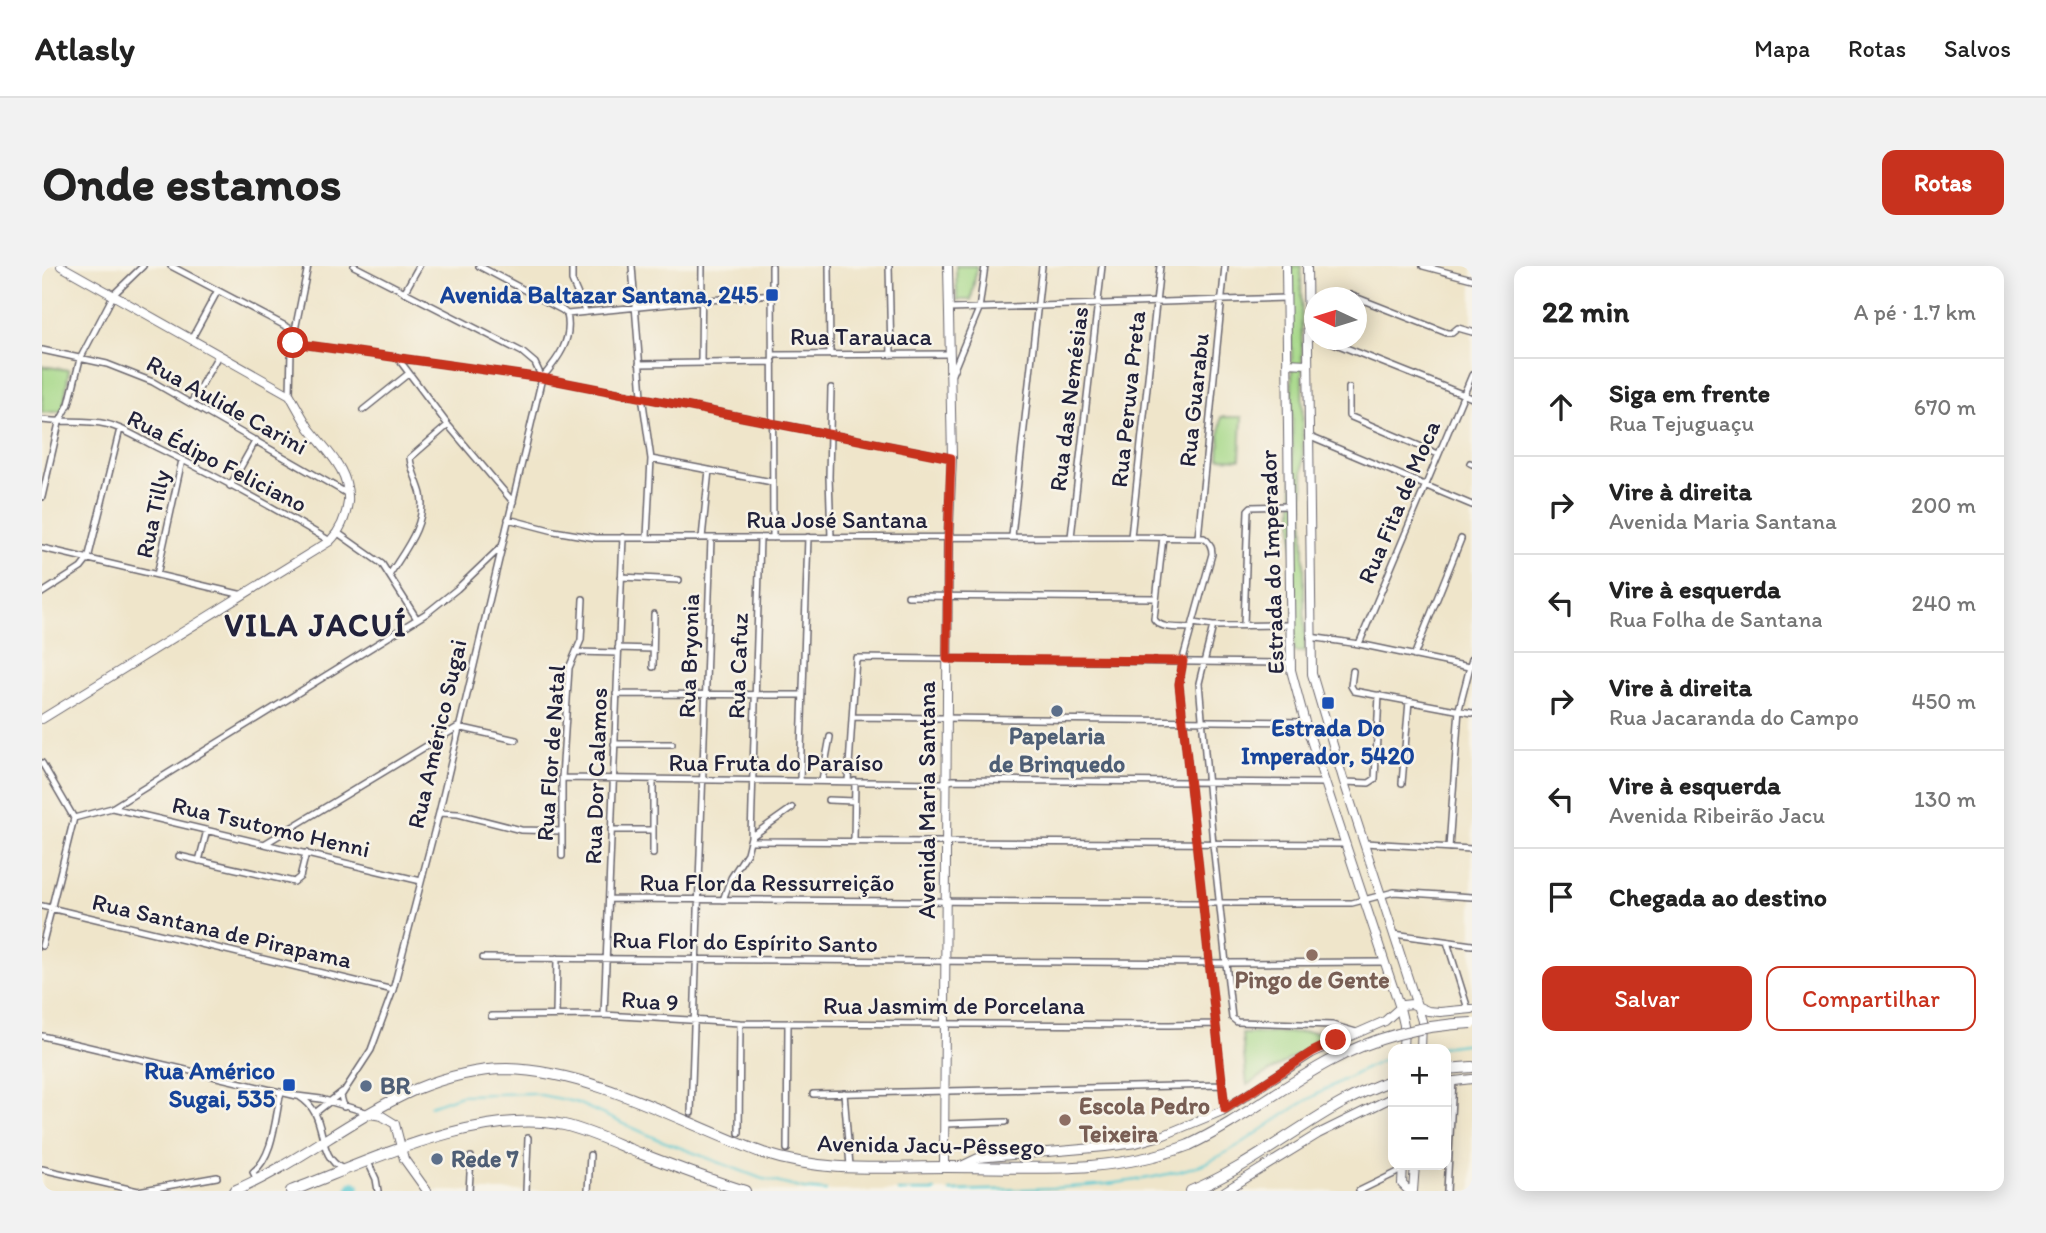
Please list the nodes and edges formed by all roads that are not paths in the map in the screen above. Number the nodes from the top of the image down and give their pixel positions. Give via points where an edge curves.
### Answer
1 (61, 266) edge
2 (143, 266) edge
3 (171, 266) edge
4 (308, 266) edge
5 (354, 266) edge
6 (419, 266) edge
7 (479, 266) edge
8 (572, 266) edge
9 (632, 266) edge
10 (702, 266) edge
11 (772, 266) edge
12 (829, 266) edge
13 (889, 266) edge
14 (948, 266) edge
15 (985, 266) edge
16 (1042, 266) edge
17 (1102, 266) edge
18 (1160, 266) edge
19 (1225, 266) edge
20 (1286, 266) edge
21 (1307, 266) edge
22 (1423, 266) edge
23 (1472, 279) edge
24 (1308, 287) edge
25 (217, 292) junction
26 (404, 293) junction
27 (114, 294) junction
28 (773, 294) junction
29 (1286, 298) junction
30 (1222, 300) junction
31 (702, 302) junction
32 (1367, 302) edge
33 (1157, 303) junction
34 (1098, 305) junction
35 (635, 306) junction
36 (1037, 307) junction
37 (950, 309) junction
38 (979, 309) junction
39 (584, 311) junction
40 (567, 314) junction
41 (295, 331) junction
42 (1472, 332) edge
43 (192, 338) junction
44 (293, 343) junction
45 (42, 350) edge
46 (1309, 350) edge
47 (1351, 350) edge
48 (219, 354) junction
49 (950, 354) junction
50 (830, 355) junction
51 (891, 355) junction
52 (397, 357) junction
53 (79, 359) junction
54 (773, 359) junction
55 (701, 363) junction
56 (1287, 363) junction
57 (639, 364) junction
58 (1307, 364) junction
59 (408, 374) junction
60 (1472, 375) edge
61 (951, 377) junction
62 (542, 378) junction
63 (831, 388) dead end
64 (1349, 388) dead end
65 (290, 395) junction
66 (1464, 395) junction
67 (642, 396) junction
68 (1472, 398) edge
69 (191, 403) junction
70 (363, 410) dead end
71 (42, 420) edge
72 (59, 423) junction
73 (772, 423) junction
74 (447, 425) junction
75 (120, 429) junction
76 (832, 434) junction
77 (1308, 436) junction
78 (256, 440) junction
79 (1438, 454) junction
80 (951, 458) junction
81 (183, 460) junction
82 (651, 460) junction
83 (709, 470) junction
84 (772, 482) junction
85 (1424, 485) junction
86 (230, 486) junction
87 (348, 494) junction
88 (42, 498) edge
89 (513, 502) junction
90 (1472, 505) edge
91 (1288, 506) junction
92 (509, 519) junction
93 (338, 533) junction
94 (948, 536) junction
95 (623, 537) junction
96 (646, 537) junction
97 (808, 537) junction
98 (831, 537) junction
99 (1012, 537) junction
100 (1071, 537) junction
101 (1131, 537) junction
102 (1163, 537) junction
103 (702, 538) junction
104 (711, 538) junction
105 (760, 538) junction
106 (773, 538) junction
107 (1198, 538) junction
108 (1461, 539) dead end
109 (330, 541) junction
110 (502, 546) junction
111 (42, 548) edge
112 (89, 559) junction
113 (390, 574) junction
114 (157, 575) junction
115 (621, 577) junction
116 (678, 580) dead end
117 (42, 593) edge
118 (243, 595) junction
119 (908, 596) dead end
120 (948, 597) junction
121 (583, 598) dead end
122 (1155, 598) junction
123 (654, 614) dead end
124 (417, 619) junction
125 (1193, 625) junction
126 (1244, 625) junction
127 (1289, 625) junction
128 (1213, 626) junction
129 (1310, 637) junction
130 (1359, 644) junction
131 (653, 649) junction
132 (618, 651) junction
133 (576, 652) junction
134 (1414, 656) junction
135 (947, 659) junction
136 (1472, 659) edge
137 (1183, 661) junction
138 (1203, 661) junction
139 (1290, 663) junction
140 (653, 667) dead end
141 (1469, 667) junction
142 (1353, 671) dead end
143 (616, 694) junction
144 (705, 695) junction
145 (754, 695) junction
146 (803, 695) junction
147 (1379, 695) junction
148 (1409, 701) junction
149 (1459, 709) junction
150 (1472, 713) edge
151 (853, 717) junction
152 (42, 719) edge
153 (947, 719) junction
154 (1184, 721) junction
155 (1202, 721) junction
156 (1305, 722) junction
157 (458, 727) junction
158 (830, 737) dead end
159 (516, 740) dead end
160 (614, 744) junction
161 (672, 744) dead end
162 (42, 763) edge
163 (562, 778) junction
164 (613, 780) junction
165 (653, 780) junction
166 (703, 780) junction
167 (752, 780) junction
168 (800, 780) junction
169 (822, 780) junction
170 (851, 781) junction
171 (1190, 781) junction
172 (1208, 781) junction
173 (946, 782) junction
174 (1344, 782) junction
175 (1325, 783) junction
176 (1402, 783) dead end
177 (828, 800) dead end
178 (854, 800) junction
179 (112, 808) junction
180 (792, 808) dead end
181 (439, 813) junction
182 (74, 818) junction
183 (207, 830) junction
184 (611, 830) junction
185 (653, 830) junction
186 (562, 831) junction
187 (751, 839) junction
188 (854, 841) junction
189 (946, 841) junction
190 (267, 843) junction
191 (1364, 843) junction
192 (1196, 844) junction
193 (1213, 844) junction
194 (1346, 844) junction
195 (1449, 848) junction
196 (1472, 849) edge
197 (306, 853) junction
198 (653, 854) dead end
199 (179, 856) dead end
200 (562, 856) dead end
201 (200, 861) junction
202 (421, 881) junction
203 (1384, 895) junction
204 (1472, 897) edge
205 (609, 899) junction
206 (699, 900) junction
207 (723, 900) junction
208 (945, 901) junction
209 (1365, 901) junction
210 (1203, 903) junction
211 (1220, 903) junction
212 (42, 906) edge
213 (52, 908) junction
214 (1394, 934) junction
215 (1447, 942) junction
216 (1472, 945) edge
217 (42, 946) edge
218 (483, 958) dead end
219 (557, 958) junction
220 (608, 958) junction
221 (697, 960) junction
222 (946, 962) junction
223 (1385, 962) junction
224 (1209, 963) junction
225 (1226, 963) junction
226 (1405, 965) junction
227 (393, 990) junction
228 (1416, 1005) junction
229 (1400, 1008) junction
230 (1470, 1009) edge
231 (556, 1015) junction
232 (604, 1015) junction
233 (491, 1016) dead end
234 (693, 1021) junction
235 (740, 1023) junction
236 (788, 1023) junction
237 (1472, 1023) edge
238 (945, 1024) junction
239 (1216, 1024) junction
240 (1356, 1032) junction
241 (42, 1036) edge
242 (1404, 1044) edge
243 (1421, 1044) edge
244 (1472, 1067) edge
245 (1451, 1069) edge
246 (1472, 1079) edge
247 (1451, 1081) edge
248 (1388, 1082) edge
249 (1222, 1085) junction
250 (345, 1090) junction
251 (945, 1090) junction
252 (281, 1092) junction
253 (844, 1093) junction
254 (813, 1094) dead end
255 (297, 1096) junction
256 (1388, 1099) edge
257 (329, 1102) junction
258 (1381, 1102) junction
259 (1388, 1105) edge
260 (1449, 1107) edge
261 (344, 1108) junction
262 (1225, 1109) junction
263 (315, 1113) junction
264 (691, 1113) dead end
265 (370, 1114) junction
266 (1006, 1122) dead end
267 (945, 1124) junction
268 (739, 1133) dead end
269 (528, 1138) dead end
270 (324, 1141) junction
271 (787, 1149) dead end
272 (401, 1150) junction
273 (590, 1155) dead end
274 (471, 1157) dead end
275 (368, 1161) junction
276 (944, 1167) junction
277 (959, 1167) junction
278 (42, 1169) edge
279 (851, 1169) junction
280 (346, 1170) junction
281 (1395, 1170) edge
282 (1400, 1170) edge
283 (1400, 1170) edge
284 (1415, 1170) edge
285 (217, 1177) dead end
286 (257, 1180) junction
287 (1413, 1190) edge
288 (234, 1191) edge
289 (291, 1191) edge
290 (378, 1191) edge
291 (427, 1191) edge
292 (469, 1191) edge
293 (526, 1191) edge
294 (589, 1191) edge
295 (745, 1191) edge
296 (1191, 1191) edge
297 (1225, 1191) edge
298 (1359, 1191) edge
299 (1397, 1191) edge
300 (1447, 1191) edge

1 - 27 street
2 - 27 street
3 - 25 street
4 - 41 street
5 - 26 street
6 - 26 street
7 - 40 street
8 - 39 street via 572,281
9 - 35 street
10 - 31 street
11 - 28 street
12 - 50 street
13 - 51 street
14 - 37 street, Avenida Maria Santana
15 - 38 street
16 - 36 street
17 - 34 street, Rua das Nemésias
18 - 33 street, Rua Peruva Preta
19 - 30 street, Rua Guarabu
20 - 29 street, Estrada do Imperador
21 - 24 street, Estrada do Imperador
22 - 23 street
25 - 41 street
25 - 43 street
26 - 62 street via 522,352 535,363
27 - 43 street
27 - 53 street
28 - 31 street
28 - 54 street
29 - 30 street
29 - 56 street, Estrada do Imperador
30 - 33 street
30 - 107 street, Rua Guarabu
31 - 35 street
31 - 55 street
32 - 42 street via 1447,333 1458,328
33 - 34 street
33 - 101 street, Rua Peruva Preta
34 - 36 street
34 - 100 street, Rua das Nemésias
35 - 39 street
35 - 57 street
36 - 38 street
36 - 99 street
37 - 38 street
37 - 49 street, Avenida Maria Santana
38 - 61 street
39 - 40 street
40 - 62 street via 569,330 562,353
41 - 44 street
43 - 48 street
44 - 52 street
44 - 65 street
45 - 53 street, Rua Aulide Carini
46 - 58 street, Estrada do Imperador
47 - 66 street
48 - 65 street
48 - 69 street
49 - 51 street, Rua Tarauaca
49 - 61 street, Avenida Maria Santana
50 - 51 street, Rua Tarauaca
50 - 54 street, Rua Tarauaca
52 - 59 street
52 - 62 street
53 - 69 street, Rua Aulide Carini via 127,370
53 - 72 street via 69,404
54 - 55 street, Rua Tarauaca
54 - 73 street
55 - 57 street, Rua Tarauaca
56 - 58 street
56 - 91 street, Estrada do Imperador
57 - 67 street
58 - 77 street, Estrada do Imperador
59 - 70 street
59 - 74 street
60 - 66 street, Rua Fita de Moca
61 - 80 street, Avenida Maria Santana
62 - 67 street
62 - 89 street, Rua Américo Sugai
63 - 76 street
64 - 79 street via 1349,416
65 - 87 street via 342,470
66 - 68 street
66 - 79 street, Rua Fita de Moca
67 - 73 street
67 - 82 street
69 - 78 street, Rua Aulide Carini
71 - 72 street, Rua Édipo Feliciano
72 - 75 street, Rua Édipo Feliciano via 83,421
72 - 88 street
73 - 76 street
73 - 84 street
74 - 89 street
74 - 113 street via 410,458 422,512
75 - 81 street, Rua Édipo Feliciano
75 - 112 street
76 - 80 street
76 - 98 street
77 - 85 street
77 - 129 street, Estrada do Imperador
78 - 86 street
78 - 87 street, Rua Aulide Carini
79 - 85 street, Rua Fita de Moca
80 - 94 street, Avenida Maria Santana
81 - 86 street, Rua Édipo Feliciano
81 - 114 street, Rua Tilly
82 - 83 street
82 - 96 street
83 - 84 street
83 - 103 street
84 - 106 street
85 - 90 street
85 - 130 street, Rua Fita de Moca
86 - 109 street, Rua Édipo Feliciano
87 - 93 street via 347,513
89 - 92 street, Rua Américo Sugai
91 - 126 street via 1248,510
91 - 127 street, Estrada do Imperador
92 - 95 street, Rua José Santana via 583,536
92 - 110 street, Rua Américo Sugai
93 - 109 street
93 - 113 street via 372,555
94 - 98 street, Rua José Santana
94 - 99 street, Rua José Santana
94 - 120 street, Avenida Maria Santana
95 - 96 street, Rua José Santana
95 - 115 street, Rua Dor Calamos
96 - 103 street, Rua José Santana
97 - 98 street, Rua José Santana
97 - 106 street, Rua José Santana
97 - 146 street
99 - 100 street, Rua José Santana
100 - 101 street, Rua José Santana
101 - 102 street, Rua José Santana
102 - 107 street, Rua José Santana
102 - 122 street
103 - 104 street, Rua José Santana
104 - 105 street, Rua José Santana
104 - 144 street, Rua Bryonia
105 - 106 street, Rua José Santana
105 - 145 street, Rua Cafuz
107 - 125 street via 1208,540 1212,554
108 - 134 street
109 - 118 street
110 - 124 street
110 - 157 street, Rua Américo Sugai
111 - 112 street
112 - 114 street
112 - 117 street
113 - 124 street
114 - 118 street
115 - 116 street
115 - 132 street, Rua Dor Calamos
118 - 152 street
119 - 120 street
120 - 122 street
120 - 135 street, Avenida Maria Santana
121 - 133 street, Rua Flor de Natal
122 - 125 street via 1156,622
123 - 131 street
124 - 179 street
125 - 128 street
125 - 137 street
126 - 127 street
126 - 128 street
127 - 139 street, Estrada do Imperador
128 - 138 street
129 - 130 street
129 - 174 street, Estrada do Imperador via 1313,681
130 - 134 street
131 - 132 street, Rua Flor de Natal
131 - 140 street
132 - 133 street, Rua Flor de Natal
132 - 143 street, Rua Dor Calamos
133 - 163 street, Rua Flor de Natal via 569,668
134 - 141 street
135 - 137 street
135 - 151 street via 856,658
135 - 153 street, Avenida Maria Santana
136 - 141 street
137 - 138 street
137 - 154 street via 1179,684
138 - 139 street
138 - 155 street via 1199,683
139 - 156 street, Estrada do Imperador
141 - 149 street
142 - 147 street via 1352,690
143 - 144 street
143 - 160 street, Rua Dor Calamos
144 - 145 street
144 - 166 street, Rua Bryonia
145 - 146 street
145 - 167 street, Rua Cafuz
146 - 168 street
147 - 148 street
147 - 174 street via 1373,781
148 - 149 street
148 - 176 street
149 - 150 street
149 - 195 street
151 - 153 street
151 - 170 street
153 - 154 street
153 - 173 street, Avenida Maria Santana
154 - 155 street
154 - 171 street
155 - 156 street
155 - 172 street
156 - 175 street, Estrada do Imperador
157 - 159 street
157 - 181 street, Rua Américo Sugai
157 - 190 street
158 - 169 street
160 - 161 street
160 - 164 street, Rua Dor Calamos
162 - 182 street
163 - 164 street, Rua Fruta do Paraíso
163 - 186 street, Rua Flor de Natal
164 - 165 street, Rua Fruta do Paraíso
164 - 184 street, Rua Dor Calamos
165 - 166 street, Rua Fruta do Paraíso
165 - 185 street
166 - 167 street, Rua Fruta do Paraíso
166 - 206 street, Rua Bryonia
167 - 168 street, Rua Fruta do Paraíso
167 - 187 street, Rua Cafuz
168 - 169 street, Rua Fruta do Paraíso
169 - 170 street, Rua Fruta do Paraíso
170 - 173 street, Rua Fruta do Paraíso
170 - 178 street
171 - 172 street, Rua Fruta do Paraíso
171 - 173 street, Rua Fruta do Paraíso
171 - 192 street
172 - 175 street, Rua Fruta do Paraíso
172 - 193 street
173 - 189 street, Avenida Maria Santana
174 - 191 street, Estrada do Imperador
175 - 194 street, Estrada do Imperador
177 - 178 street
178 - 188 street
179 - 182 street
179 - 183 street, Rua Tsutomo Henni
180 - 187 street
181 - 186 street via 516,830
181 - 202 street, Rua Américo Sugai
182 - 213 street
183 - 190 street, Rua Tsutomo Henni
183 - 201 street
184 - 185 street
184 - 205 street, Rua Dor Calamos
185 - 198 street
186 - 200 street, Rua Flor de Natal
187 - 188 street
187 - 207 street
188 - 189 street
189 - 192 street
189 - 208 street, Avenida Maria Santana
190 - 197 street, Rua Tsutomo Henni
191 - 195 street
191 - 203 street, Estrada do Imperador
192 - 193 street
192 - 210 street
193 - 194 street
193 - 211 street
194 - 209 street, Estrada do Imperador
195 - 196 street
197 - 201 street via 300,877 294,882
197 - 202 street, Rua Tsutomo Henni
199 - 201 street
202 - 227 street, Rua Américo Sugai
203 - 204 street, Rua Flor da Ressurreição
203 - 209 street, Rua Flor da Ressurreição
203 - 214 street, Estrada do Imperador
205 - 206 street, Rua Flor da Ressurreição
205 - 220 street, Rua Dor Calamos
206 - 207 street, Rua Flor da Ressurreição
206 - 221 street, Rua Bryonia
207 - 208 street, Rua Flor da Ressurreição
208 - 210 street, Rua Flor da Ressurreição
208 - 222 street, Avenida Maria Santana
209 - 211 street, Rua Flor da Ressurreição
209 - 223 street, Estrada do Imperador
210 - 211 street, Rua Flor da Ressurreição
210 - 224 street
211 - 225 street
212 - 213 street, Rua Santana de Pirapama
213 - 217 street
213 - 227 street, Rua Santana de Pirapama
214 - 215 street
214 - 226 street, Estrada do Imperador
215 - 216 street
215 - 230 street
218 - 219 street, Rua Flor do Espírito Santo
219 - 220 street, Rua Flor do Espírito Santo
219 - 231 street
220 - 221 street, Rua Flor do Espírito Santo
220 - 232 street, Rua Dor Calamos
221 - 222 street, Rua Flor do Espírito Santo
221 - 234 street, Rua Bryonia
222 - 224 street, Rua Flor do Espírito Santo
222 - 238 street, Avenida Maria Santana
223 - 225 street, Rua Flor do Espírito Santo
223 - 226 street
223 - 229 street, Estrada do Imperador
224 - 225 street, Rua Flor do Espírito Santo
224 - 239 street
225 - 240 street via 1235,1022 1332,1025
226 - 228 street, Estrada do Imperador
227 - 250 street, Rua Américo Sugai via 371,1050
228 - 229 street
228 - 230 street via 1440,1012
228 - 243 street, Estrada do Imperador via 1422,1021
229 - 240 street via 1385,1021
229 - 242 street, Estrada do Imperador
231 - 232 street
231 - 233 street
232 - 234 street, Rua 9
234 - 235 street, Rua Jasmim de Porcelana
234 - 264 street, Rua Bryonia
235 - 236 street, Rua Jasmim de Porcelana
235 - 268 street
236 - 238 street, Rua Jasmim de Porcelana
236 - 271 street
237 - 277 highway, Avenida Jacu-Pêssego, bridge via 1425,1027 1351,1050 1229,1124 1164,1155 1106,1166
238 - 239 street, Rua Jasmim de Porcelana
238 - 251 street, Avenida Maria Santana
239 - 249 street
240 - 262 street via 1312,1052
241 - 252 street
244 - 245 highway
246 - 247 street
248 - 296 highway via 1357,1096 1243,1167
249 - 251 street
249 - 262 street
250 - 257 street, Rua Américo Sugai
250 - 261 street, Rua Américo Sugai
251 - 253 street
251 - 267 street, Avenida Maria Santana
252 - 255 street
252 - 286 street via 269,1148 253,1172
253 - 254 street
253 - 279 street
255 - 257 street
255 - 263 street
256 - 258 street
257 - 261 street
257 - 263 street, Rua Américo Sugai
258 - 259 street
258 - 297 street
260 - 300 street
261 - 265 street
262 - 277 street via 1136,1143 978,1158
263 - 270 street
265 - 270 highway, Avenida Jacu-Pêssego
265 - 272 street via 395,1124
265 - 279 highway, Avenida Jacu-Pêssego via 451,1077 480,1071 531,1071 614,1093 787,1161
266 - 267 street
267 - 276 street, Avenida Maria Santana
269 - 293 street
270 - 280 street via 330,1160
270 - 286 highway, Avenida Jacu-Pêssego
272 - 275 highway
272 - 291 street
272 - 295 highway via 478,1126 538,1121 592,1134
273 - 294 street
274 - 292 street
275 - 280 highway
275 - 290 street
276 - 277 highway, Avenida Jacu-Pêssego
276 - 279 highway, Avenida Jacu-Pêssego
278 - 285 street via 138,1191
280 - 289 highway
281 - 298 street
282 - 287 street via 1402,1184
283 - 299 street
284 - 287 street
286 - 288 highway, Avenida Jacu-Pêssego

